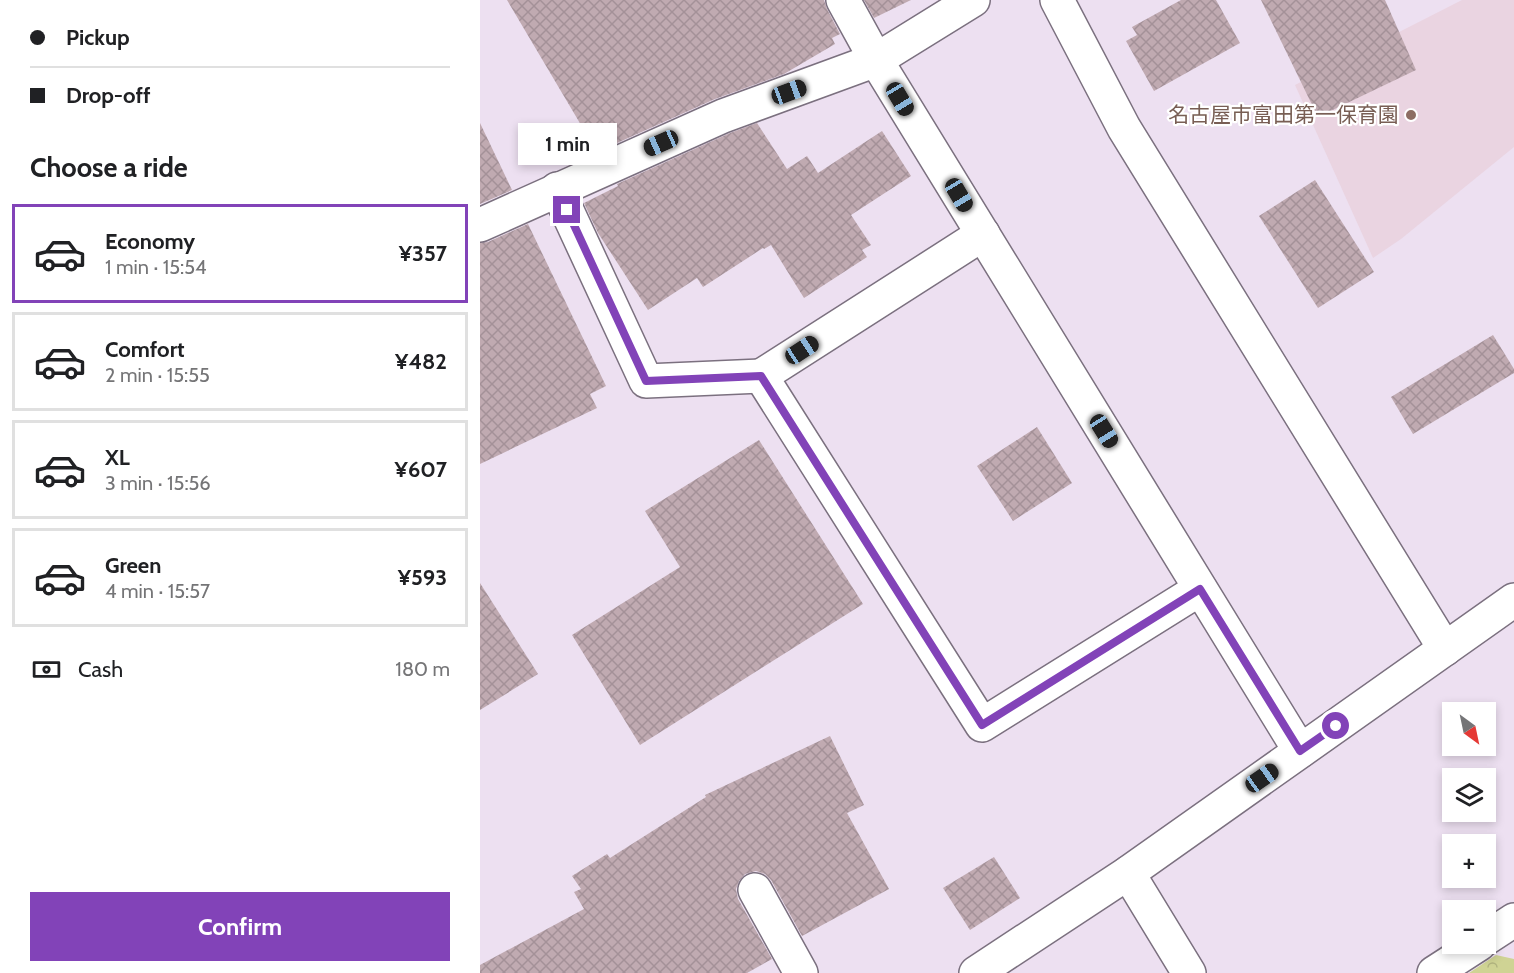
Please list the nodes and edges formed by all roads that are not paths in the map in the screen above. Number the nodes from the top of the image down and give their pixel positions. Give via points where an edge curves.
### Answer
1 (843, 0) edge
2 (973, 0) edge
3 (1057, 0) edge
4 (876, 60) junction
5 (557, 189) junction
6 (480, 225) edge
7 (983, 234) junction
8 (761, 376) junction
9 (1200, 589) junction
10 (1514, 600) edge
11 (1445, 649) junction
12 (1300, 751) junction
13 (1128, 873) junction
14 (755, 890) dead end
15 (1514, 920) edge
16 (1496, 932) edge
17 (1463, 954) edge
18 (801, 973) edge
19 (976, 973) edge
20 (1190, 973) edge
21 (1434, 973) edge

1 - 4 street
2 - 4 street
3 - 11 street via 1124,128
4 - 5 street via 723,116
4 - 7 street
5 - 6 street
5 - 8 street via 646,381
7 - 8 street
7 - 9 street
8 - 9 street via 982,725
9 - 12 street
10 - 11 street
11 - 12 street
12 - 13 street
13 - 19 street
13 - 20 street
14 - 18 street
15 - 16 street
17 - 21 street

